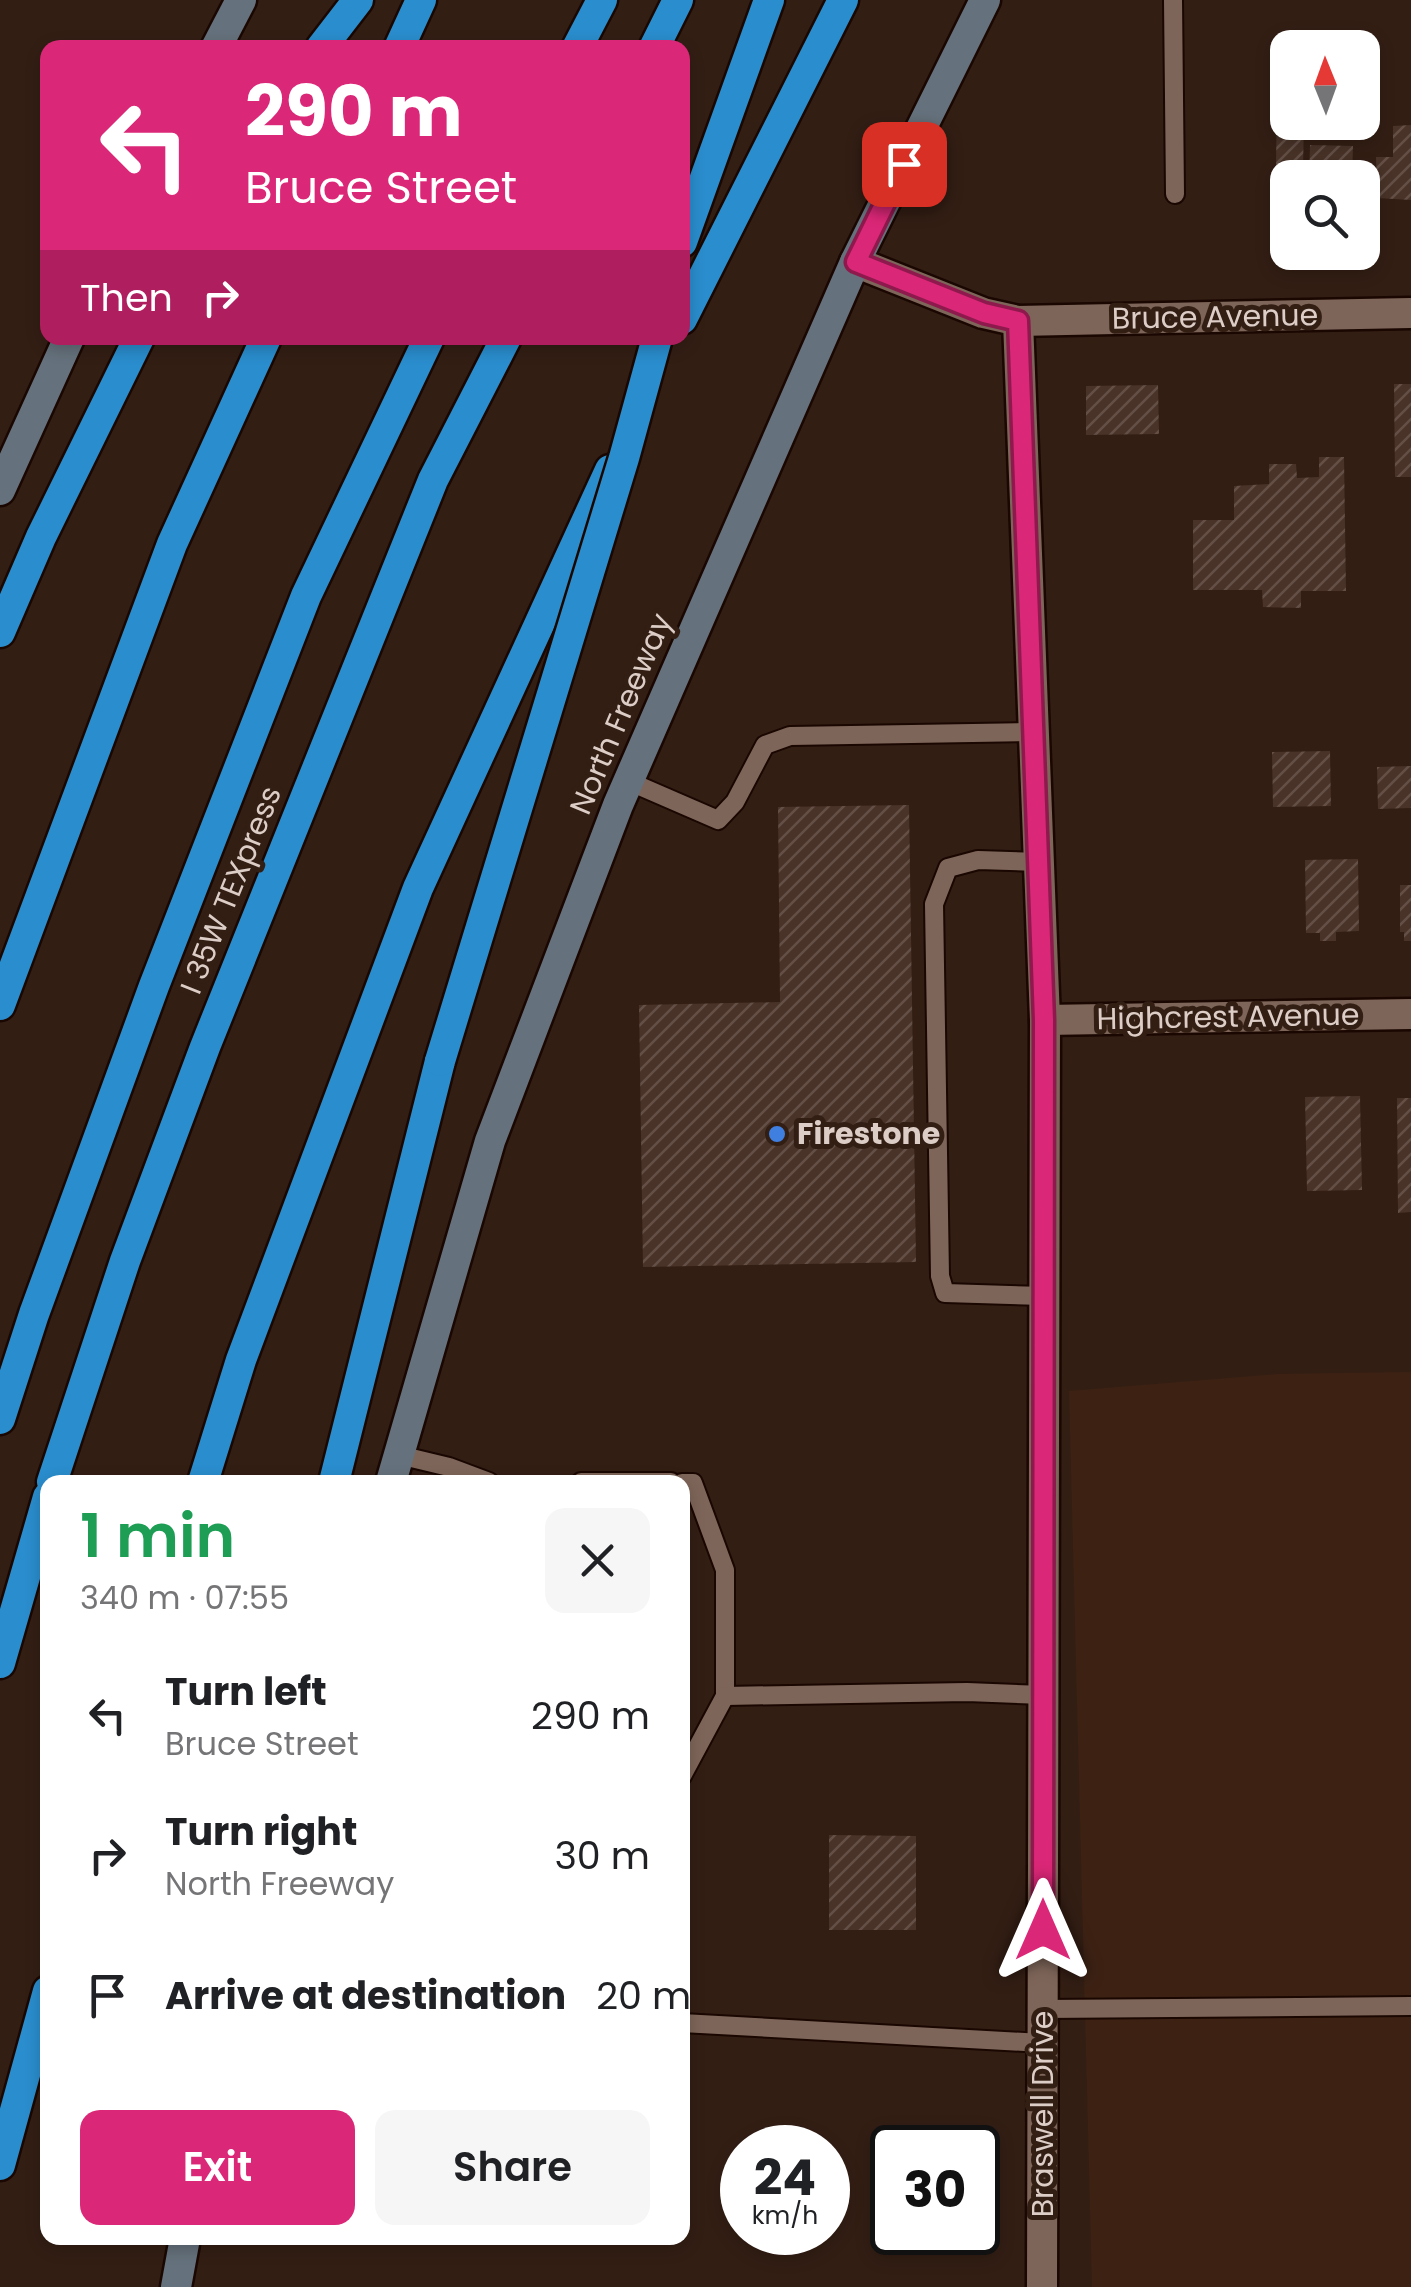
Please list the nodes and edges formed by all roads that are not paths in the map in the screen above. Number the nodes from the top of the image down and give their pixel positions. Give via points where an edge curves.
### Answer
1 (241, 0) edge
2 (358, 0) edge
3 (421, 0) edge
4 (602, 0) edge
5 (678, 0) edge
6 (769, 0) edge
7 (844, 0) edge
8 (985, 0) edge
9 (1173, 0) edge
10 (220, 40) edge
11 (327, 40) edge
12 (403, 40) edge
13 (581, 40) edge
14 (658, 40) edge
15 (1175, 194) dead end
16 (690, 220) edge
17 (856, 262) junction
18 (690, 303) edge
19 (1411, 314) edge
20 (1018, 321) junction
21 (66, 345) edge
22 (135, 345) edge
23 (263, 345) edge
24 (425, 345) edge
25 (502, 345) edge
26 (655, 345) edge
27 (670, 345) edge
28 (0, 490) edge
29 (0, 632) edge
30 (1034, 732) junction
31 (628, 781) junction
32 (1038, 862) junction
33 (0, 1005) edge
34 (1411, 1014) edge
35 (1044, 1020) junction
36 (1044, 1296) junction
37 (0, 1419) edge
38 (395, 1469) edge
39 (54, 1475) edge
40 (206, 1475) edge
41 (336, 1475) edge
42 (470, 1475) edge
43 (690, 1483) edge
44 (40, 1526) edge
45 (0, 1664) edge
46 (1043, 1695) junction
47 (725, 1696) junction
48 (690, 1761) edge
49 (1411, 2006) edge
50 (1043, 2009) junction
51 (40, 2020) edge
52 (690, 2023) edge
53 (1042, 2044) junction
54 (0, 2164) edge
55 (183, 2245) edge
56 (176, 2287) edge
57 (1042, 2287) edge

1 - 10 main road
2 - 11 highway
3 - 12 highway
4 - 13 highway
5 - 14 highway
6 - 16 highway
7 - 18 highway
8 - 17 main road, North Freeway
9 - 15 lane
17 - 20 street, Bruce Avenue
17 - 31 main road, North Freeway
19 - 20 street, Bruce Avenue
20 - 30 street, Braswell Drive
21 - 28 main road
22 - 29 highway
23 - 33 highway via 172,544
24 - 37 highway, I 35W TEXpress via 306,596 154,986
25 - 39 highway, I 35W TEXpress via 433,480 205,1048 124,1262
26 - 41 highway, bridge via 440,1061
27 - 40 highway via 418,888 242,1360
30 - 31 lane via 790,736 766,744 718,820
30 - 32 street, Braswell Drive
31 - 38 main road, North Freeway via 490,1141
32 - 35 street, Braswell Drive
32 - 36 lane via 978,860 948,868 934,904 944,1293
34 - 35 street, Highcrest Avenue
35 - 36 street, Braswell Drive
36 - 46 street, Braswell Drive
38 - 42 lane via 449,1467
43 - 47 lane via 725,1570
44 - 45 highway
46 - 47 lane
46 - 50 street, Braswell Drive
47 - 48 lane
49 - 50 lane
50 - 53 street, Braswell Drive
51 - 54 highway
52 - 53 lane
53 - 57 street, Braswell Drive
55 - 56 main road

